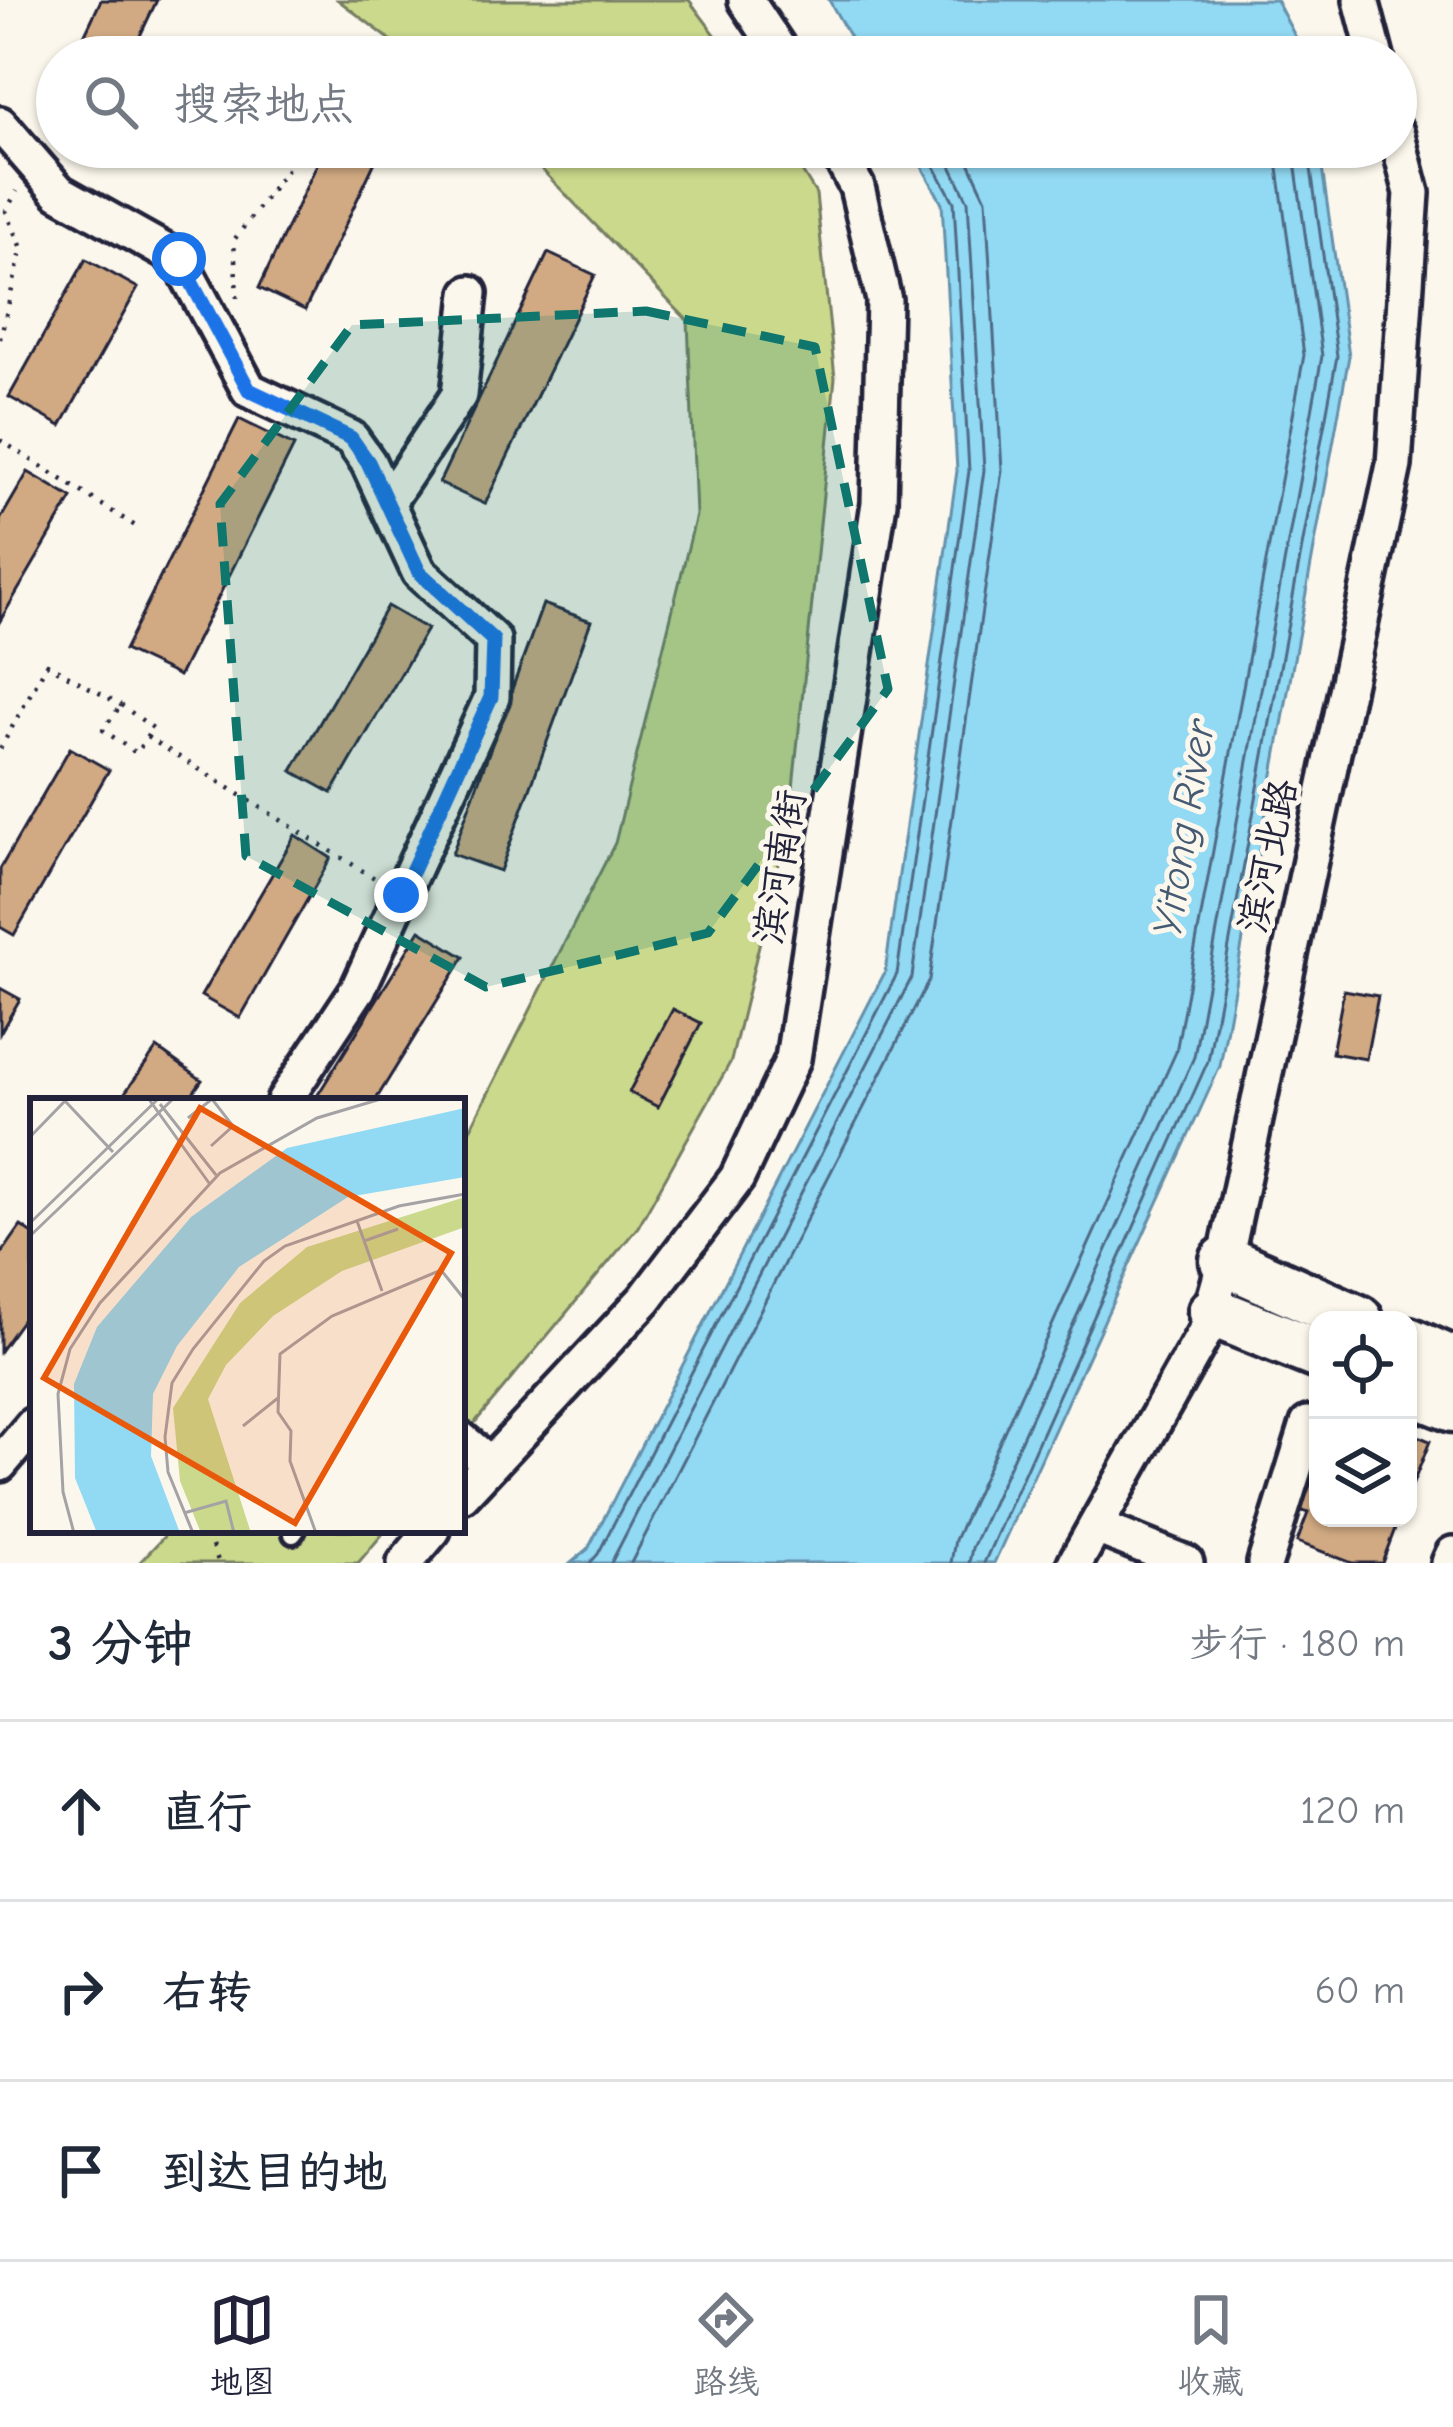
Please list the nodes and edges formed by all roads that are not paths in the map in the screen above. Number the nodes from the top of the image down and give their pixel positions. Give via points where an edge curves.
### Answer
1 (746, 0) edge
2 (1361, 0) edge
3 (770, 36) edge
4 (1370, 36) edge
5 (0, 124) edge
6 (36, 165) edge
7 (39, 168) edge
8 (847, 168) edge
9 (1405, 168) edge
10 (470, 293) dead end
11 (387, 503) junction
12 (286, 1098) edge
13 (1225, 1262) junction
14 (1337, 1311) edge
15 (1213, 1312) junction
16 (1417, 1346) edge
17 (1309, 1350) edge
18 (1453, 1362) edge
19 (1417, 1393) edge
20 (1453, 1407) edge
21 (1308, 1424) dead end
22 (30, 1429) edge
23 (465, 1443) edge
24 (489, 1463) junction
25 (0, 1464) edge
26 (465, 1491) edge
27 (1097, 1528) junction
28 (430, 1533) edge
29 (1453, 1554) edge
30 (405, 1563) edge
31 (1075, 1563) edge
32 (1186, 1563) edge
33 (1264, 1563) edge
34 (1449, 1563) edge

1 - 3 street
2 - 4 street
5 - 6 street
7 - 11 street via 59,192 179,259 249,390 351,438
8 - 24 street, 滨河南街 via 884,300 879,502 793,1059 737,1178 645,1299
9 - 13 street, 滨河北路 via 1412,193 1394,465
10 - 11 street via 459,395
11 - 12 street via 419,572 493,640 491,697 358,989
13 - 14 street
13 - 15 street, 滨河北路
15 - 17 street
15 - 27 street, 滨河北路
16 - 18 street
19 - 20 street
21 - 33 street
22 - 25 street
23 - 24 street
24 - 26 street, 滨河南街
27 - 31 street, 滨河北路
27 - 32 street
28 - 30 street
29 - 34 street

